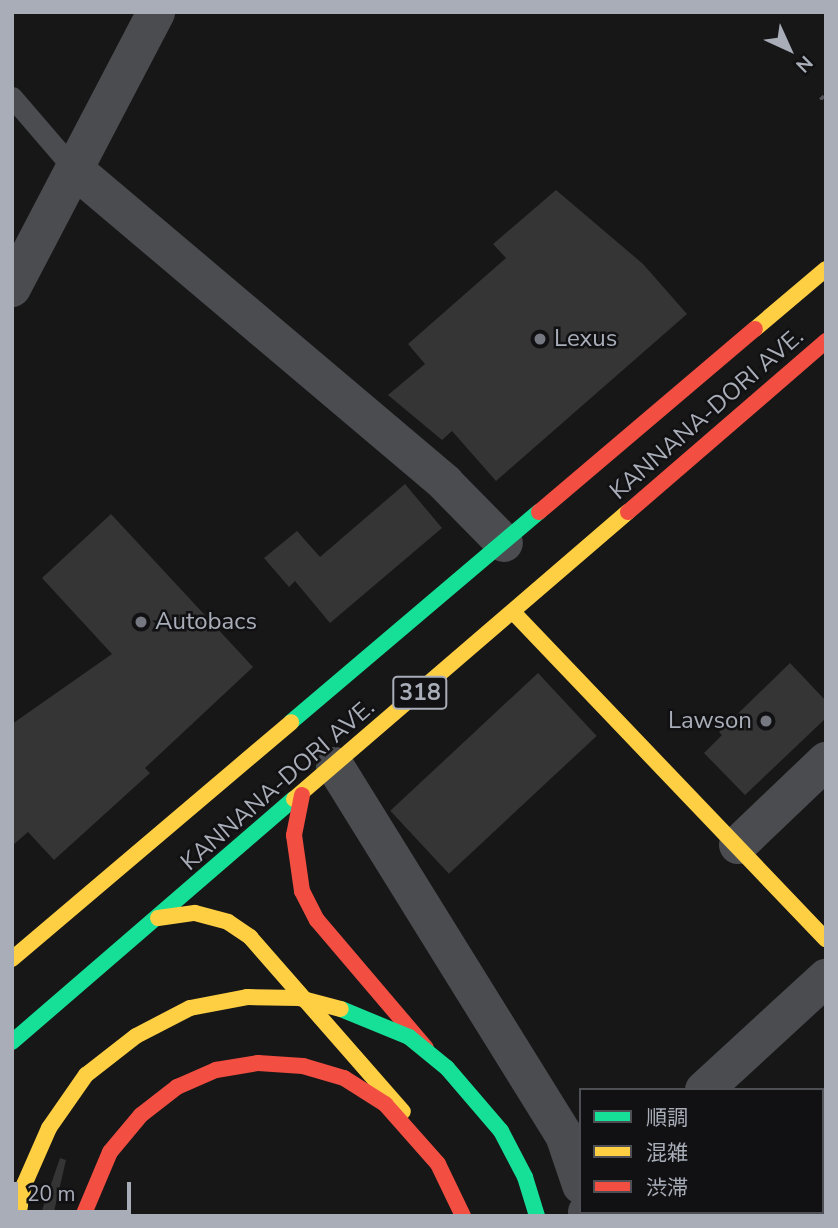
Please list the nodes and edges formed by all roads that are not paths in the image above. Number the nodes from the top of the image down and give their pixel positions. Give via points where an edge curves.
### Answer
1 (156, 12) edge
2 (12, 97) edge
3 (74, 169) junction
4 (826, 269) edge
5 (12, 288) edge
6 (826, 341) edge
7 (504, 543) junction
8 (513, 612) junction
9 (826, 761) edge
10 (335, 766) junction
11 (302, 795) junction
12 (738, 845) junction
13 (158, 918) junction
14 (826, 939) edge
15 (12, 959) edge
16 (826, 978) edge
17 (12, 1042) edge
18 (706, 1088) edge
19 (579, 1179) edge
20 (18, 1216) edge
21 (83, 1216) edge
22 (460, 1216) edge
23 (535, 1216) edge

1 - 3 street
2 - 3 lane
3 - 5 street
3 - 7 street via 445,483
4 - 7 main road, KANNANA-DORI AVE. / 318
6 - 8 main road, KANNANA-DORI AVE. / 318
7 - 15 main road, KANNANA-DORI AVE. / 318
8 - 10 main road, KANNANA-DORI AVE. / 318
8 - 12 main road
9 - 12 street
10 - 11 main road, KANNANA-DORI AVE. / 318
10 - 19 street via 564,1135
11 - 13 main road, KANNANA-DORI AVE. / 318
11 - 23 main road via 294,835 302,891 317,920 497,1132
12 - 14 main road
13 - 17 main road, KANNANA-DORI AVE. / 318
13 - 22 main road, bridge via 195,914 228,922 250,937 384,1087 421,1139
16 - 18 street
20 - 23 main road, bridge via 24,1185 48,1128 86,1075 136,1036 190,1008 247,997 299,998 356,1013 409,1037 447,1068 501,1131 524,1177
21 - 22 main road, bridge via 110,1152 141,1115 177,1087 216,1070 258,1063 303,1066 344,1078 385,1104 439,1164

